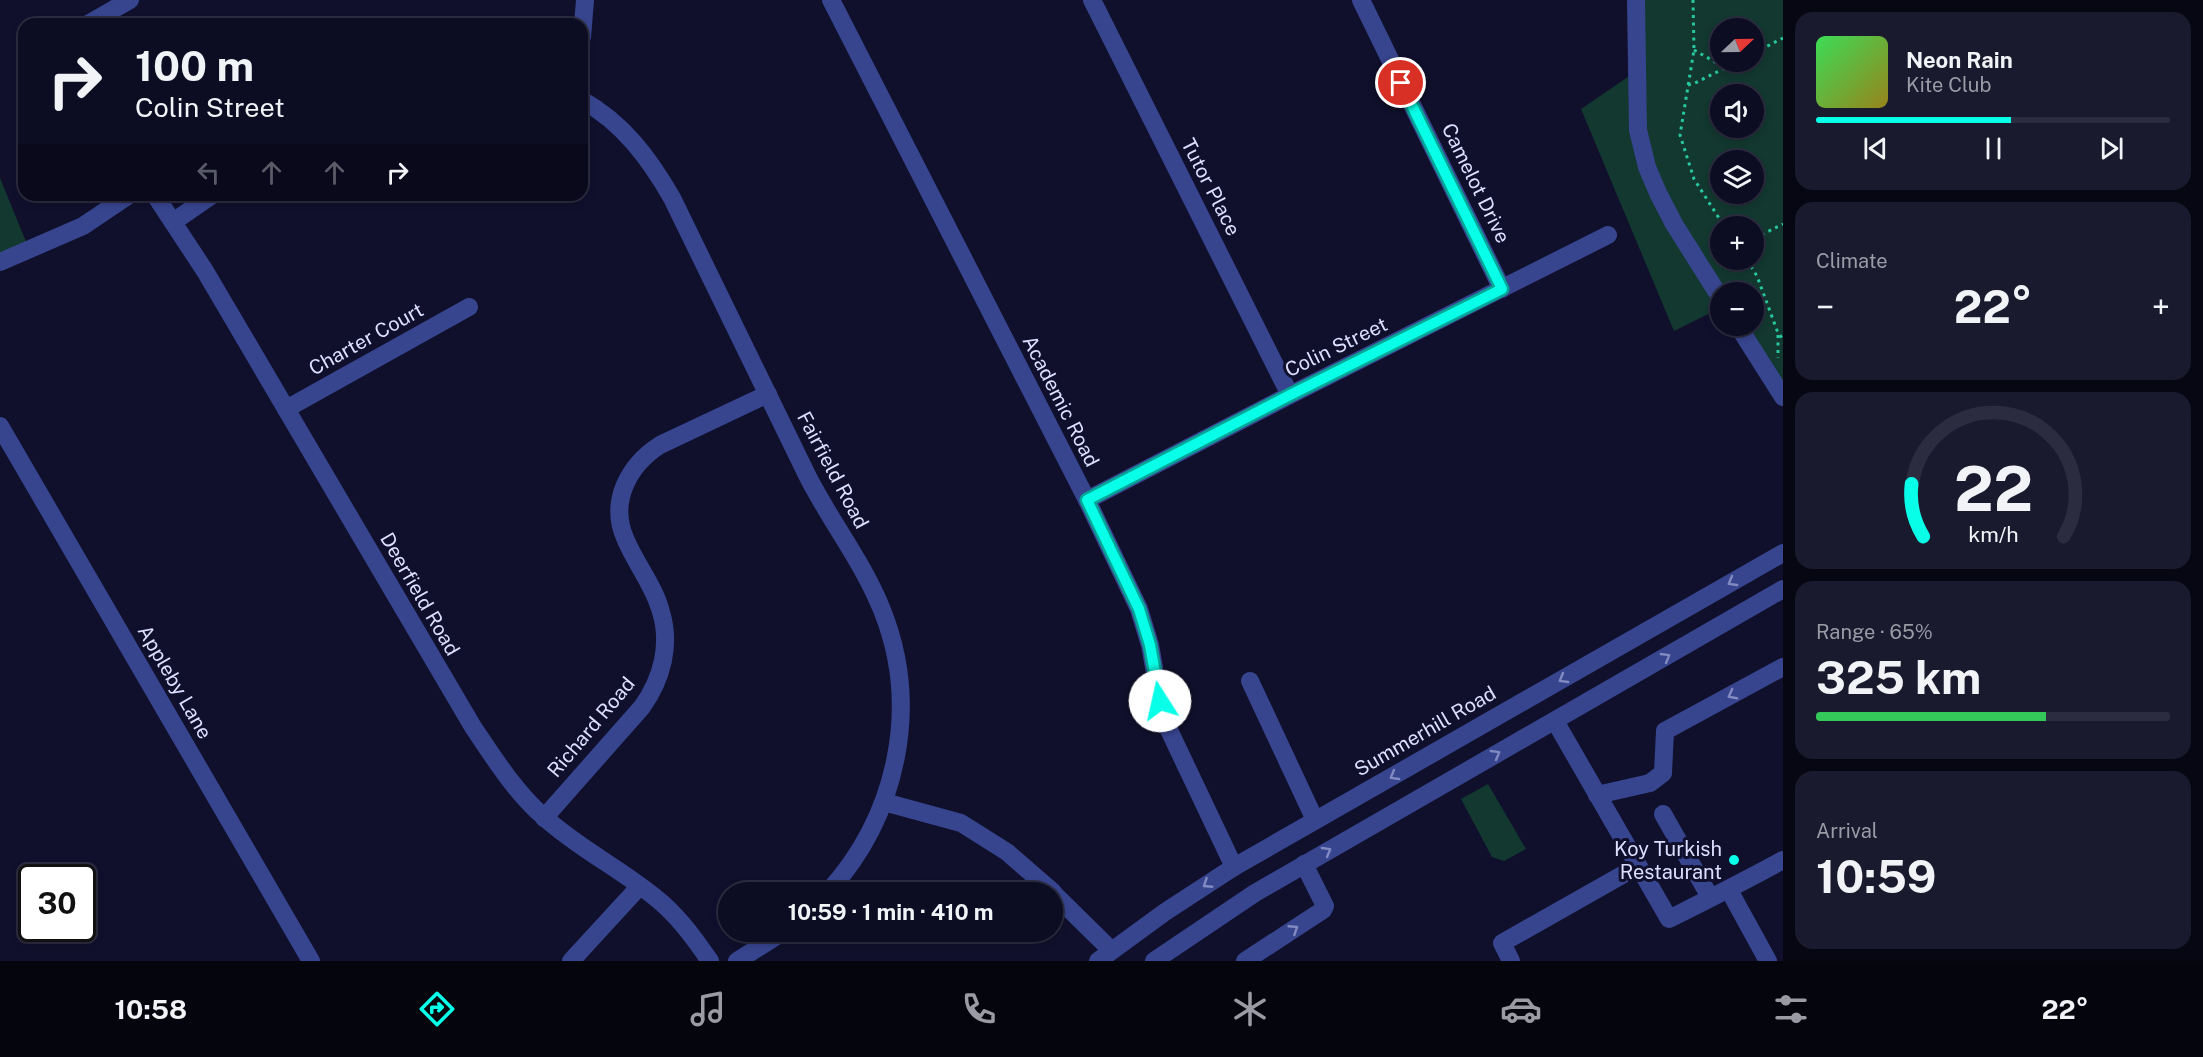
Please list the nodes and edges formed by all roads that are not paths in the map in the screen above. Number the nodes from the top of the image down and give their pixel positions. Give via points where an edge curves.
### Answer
1 (130, 0) edge
2 (585, 0) edge
3 (831, 0) edge
4 (1092, 0) edge
5 (1361, 0) edge
6 (1636, 0) edge
7 (98, 18) edge
8 (584, 18) edge
9 (588, 104) edge
10 (120, 201) edge
11 (158, 201) edge
12 (203, 201) edge
13 (173, 222) junction
14 (1608, 236) dead end
15 (0, 262) edge
16 (1711, 282) edge
17 (1502, 289) junction
18 (469, 307) dead end
19 (1744, 336) edge
20 (768, 393) junction
21 (1290, 395) junction
22 (1783, 396) edge
23 (286, 410) junction
24 (0, 426) edge
25 (1087, 500) junction
26 (1783, 553) edge
27 (1783, 589) edge
28 (1783, 667) edge
29 (1250, 681) dead end
30 (1555, 721) junction
31 (1597, 795) junction
32 (884, 802) junction
33 (1663, 813) dead end
34 (544, 818) junction
35 (1315, 820) junction
36 (1783, 860) edge
37 (1304, 864) junction
38 (1638, 866) junction
39 (1234, 867) junction
40 (836, 882) edge
41 (1041, 882) edge
42 (639, 887) junction
43 (1729, 890) junction
44 (1710, 897) junction
45 (1063, 905) edge
46 (767, 942) edge
47 (1104, 956) edge
48 (1157, 960) edge
49 (311, 961) edge
50 (571, 961) edge
51 (710, 961) edge
52 (737, 961) edge
53 (1245, 961) edge
54 (1511, 961) edge
55 (1768, 961) edge

1 - 7 street
2 - 8 street
3 - 25 street, Academic Road
4 - 21 street, Tutor Place
5 - 17 street, Camelot Drive
6 - 16 street via 1638,130 1647,167 1674,224
9 - 20 street, Fairfield Road via 626,134 656,171
10 - 15 street via 83,226
11 - 13 street, Deerfield Road
12 - 13 street
13 - 23 street, Deerfield Road
14 - 17 street, Colin Street
17 - 21 street, Colin Street
18 - 23 street, Charter Court
19 - 22 street
20 - 32 street, Fairfield Road via 812,483 870,585 891,637 901,720
20 - 34 street, Richard Road via 660,445 636,464 628,477 622,492 620,522 662,614 662,668 642,707
21 - 25 street, Colin Street
23 - 34 street, Deerfield Road via 473,727 520,793
24 - 49 street, Appleby Lane
25 - 39 street, Academic Road via 1139,609 1169,730
26 -> 35 street, Summerhill Road
30 -> 27 street
28 -> 31 street via 1665,731 1664,773 1650,783
29 - 35 street
30 - 31 street
37 -> 30 street
31 - 38 street
32 - 40 street, Fairfield Road via 860,852
32 - 41 street via 962,823 1007,852
33 - 44 street
34 - 42 street, Deerfield Road
35 - 39 street, Summerhill Road
36 - 43 street
37 - 48 street
53 -> 37 street via 1323,910 1325,906
38 - 44 street via 1669,919
38 - 54 street via 1502,943
39 -> 47 street, Summerhill Road
42 - 50 street
42 - 51 street, Deerfield Road via 663,904
43 - 44 street
43 - 55 street
45 - 47 street
46 - 52 street

